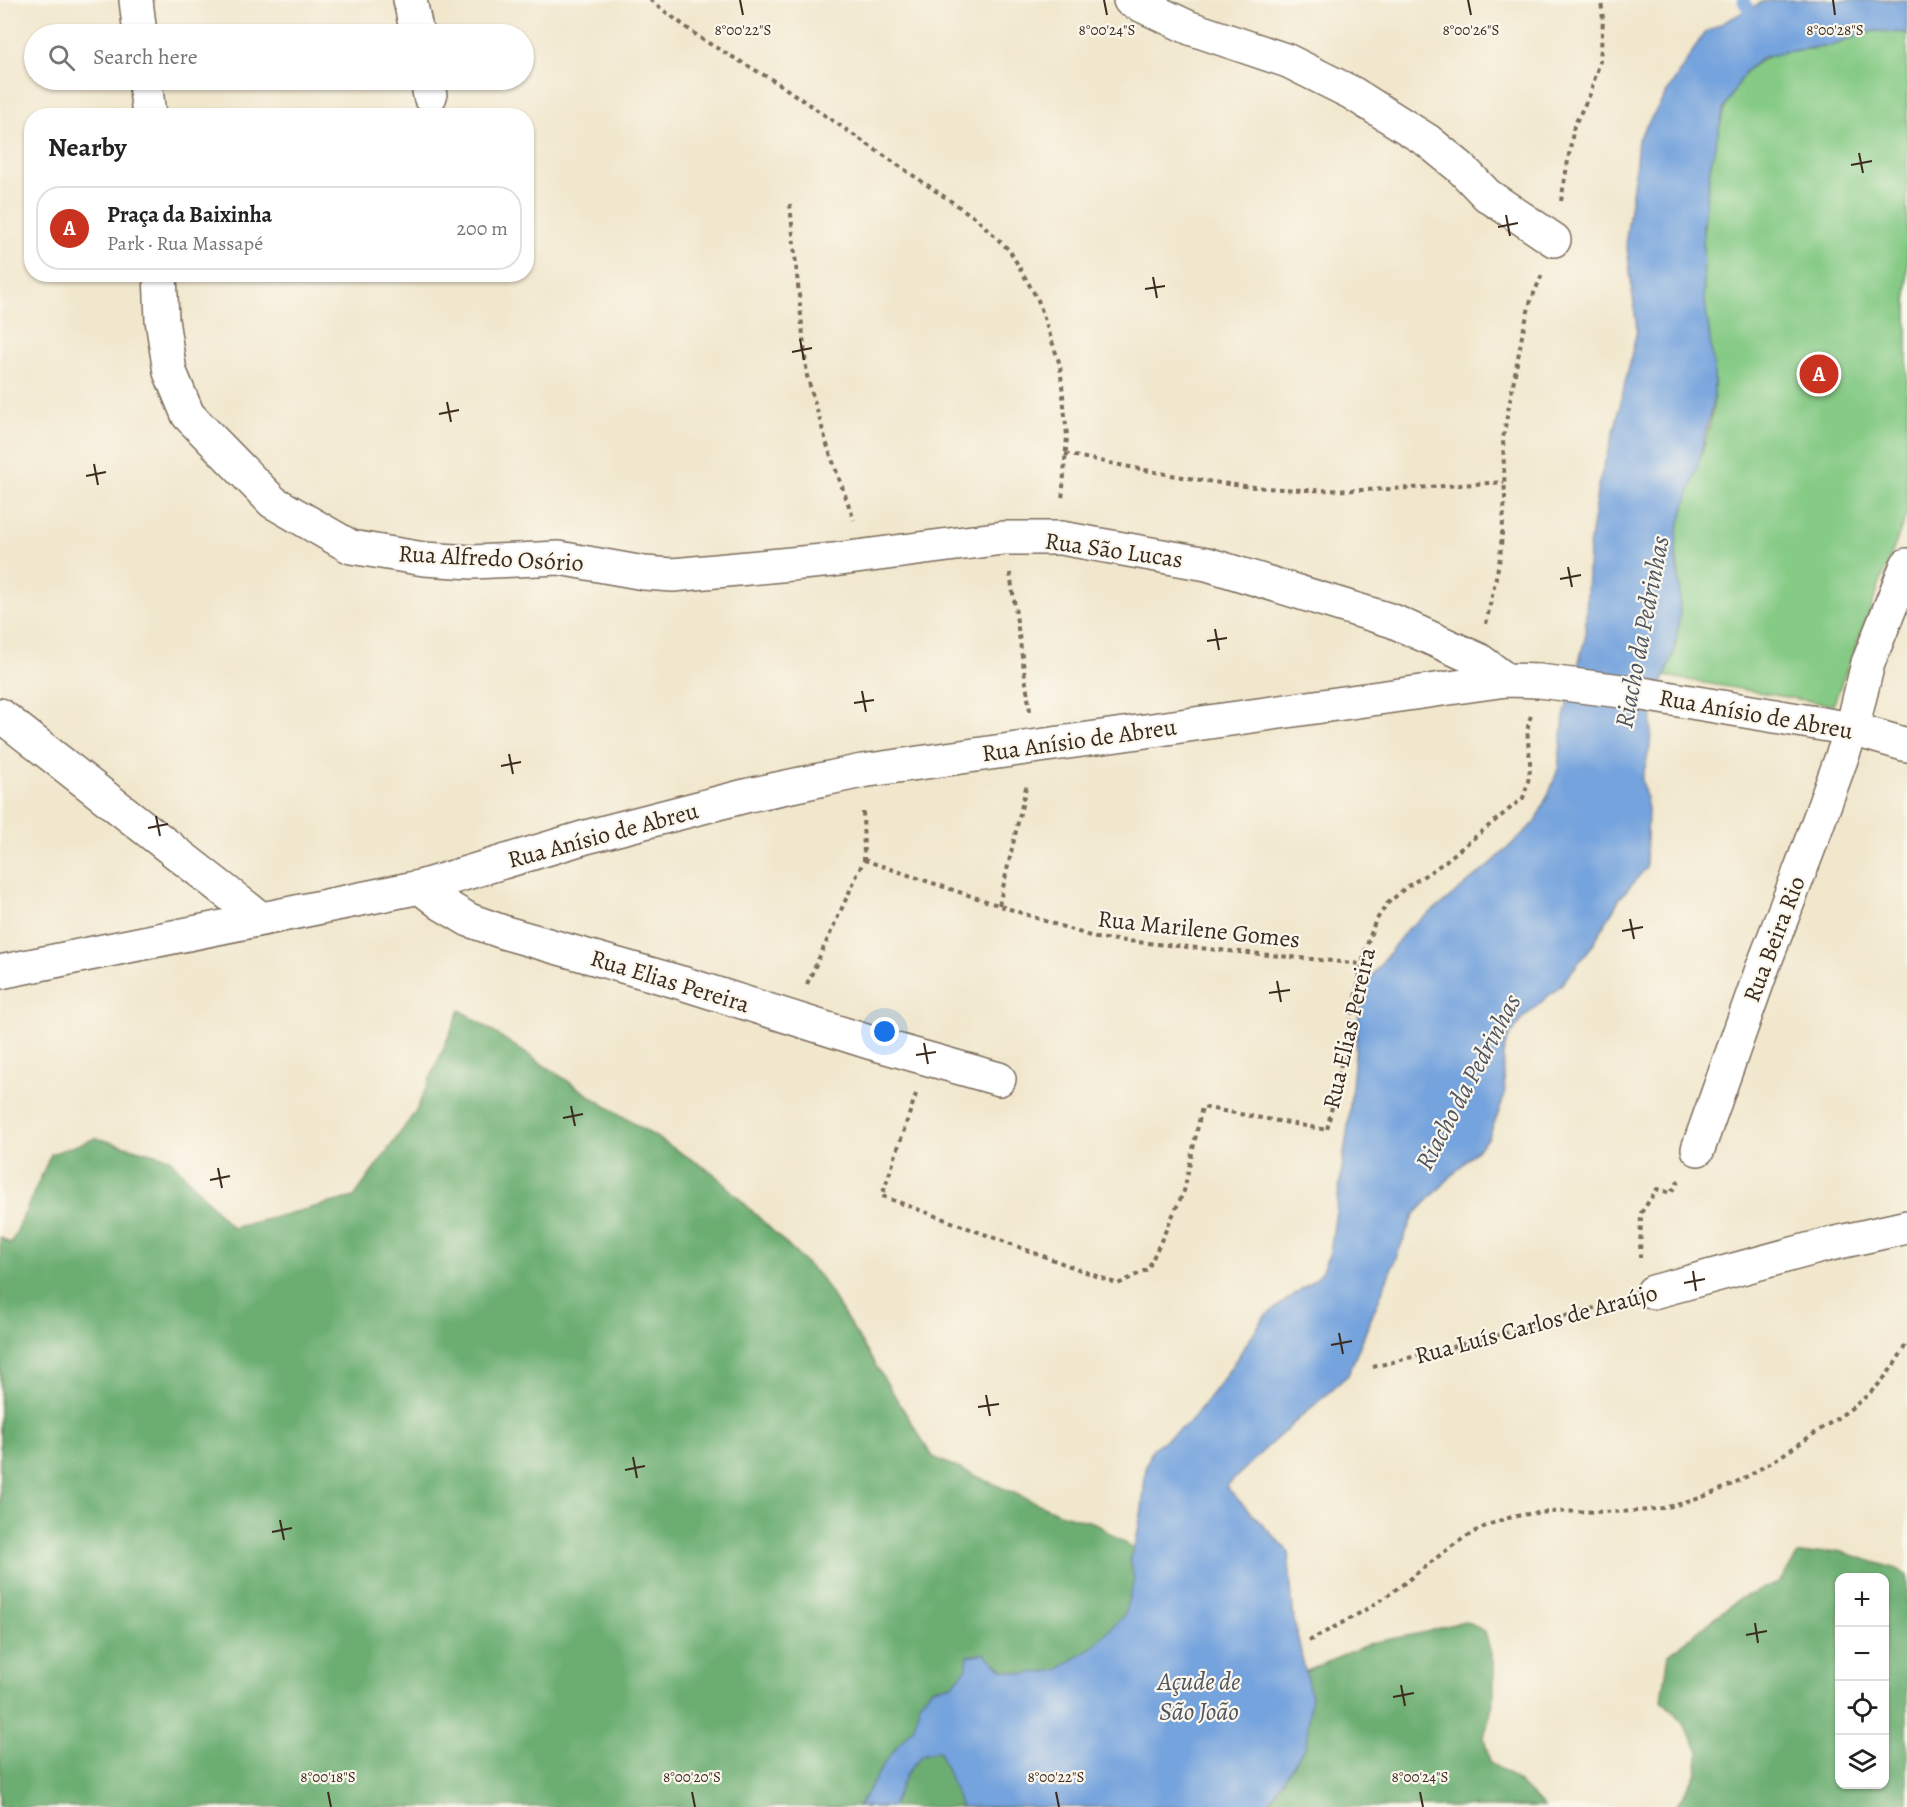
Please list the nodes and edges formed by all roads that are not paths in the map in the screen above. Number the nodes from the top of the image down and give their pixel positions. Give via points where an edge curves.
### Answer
1 (136, 0) edge
2 (410, 0) edge
3 (1130, 0) edge
4 (139, 24) edge
5 (415, 24) edge
6 (146, 90) edge
7 (148, 108) edge
8 (1554, 240) road end
9 (160, 282) edge
10 (1907, 567) edge
11 (700, 573) joint
12 (1506, 680) junction
13 (0, 715) edge
14 (1852, 729) junction
15 (1907, 745) edge
16 (420, 886) junction
17 (261, 919) junction
18 (0, 972) edge
19 (999, 1079) dead end
20 (1698, 1149) road end
21 (1907, 1227) edge
22 (1653, 1292) road end

1 - 4 street
2 - 5 street
3 - 8 street via 1190,28 1288,61 1352,93 1428,141 1487,195
6 - 7 street
9 - 11 street, Rua Alfredo Osório via 170,372 188,415 273,502 351,547 424,559 472,562 560,558 644,573
10 - 14 street, Rua Beira Rio via 1868,663
11 - 12 street, Rua São Lucas via 1003,538 1061,538 1207,564 1393,621 1479,660
12 - 14 street, Rua Anísio de Abreu, bridge via 1608,688
12 - 16 street, Rua Anísio de Abreu via 862,771 586,837
13 - 17 street
14 - 15 street, Rua Anísio de Abreu
14 - 20 street, Rua Beira Rio
16 - 17 street, Rua Anísio de Abreu
16 - 19 street, Rua Elias Pereira via 469,920 506,933
17 - 18 street, Rua Anísio de Abreu
21 - 22 street, Rua Luís Carlos de Araújo

